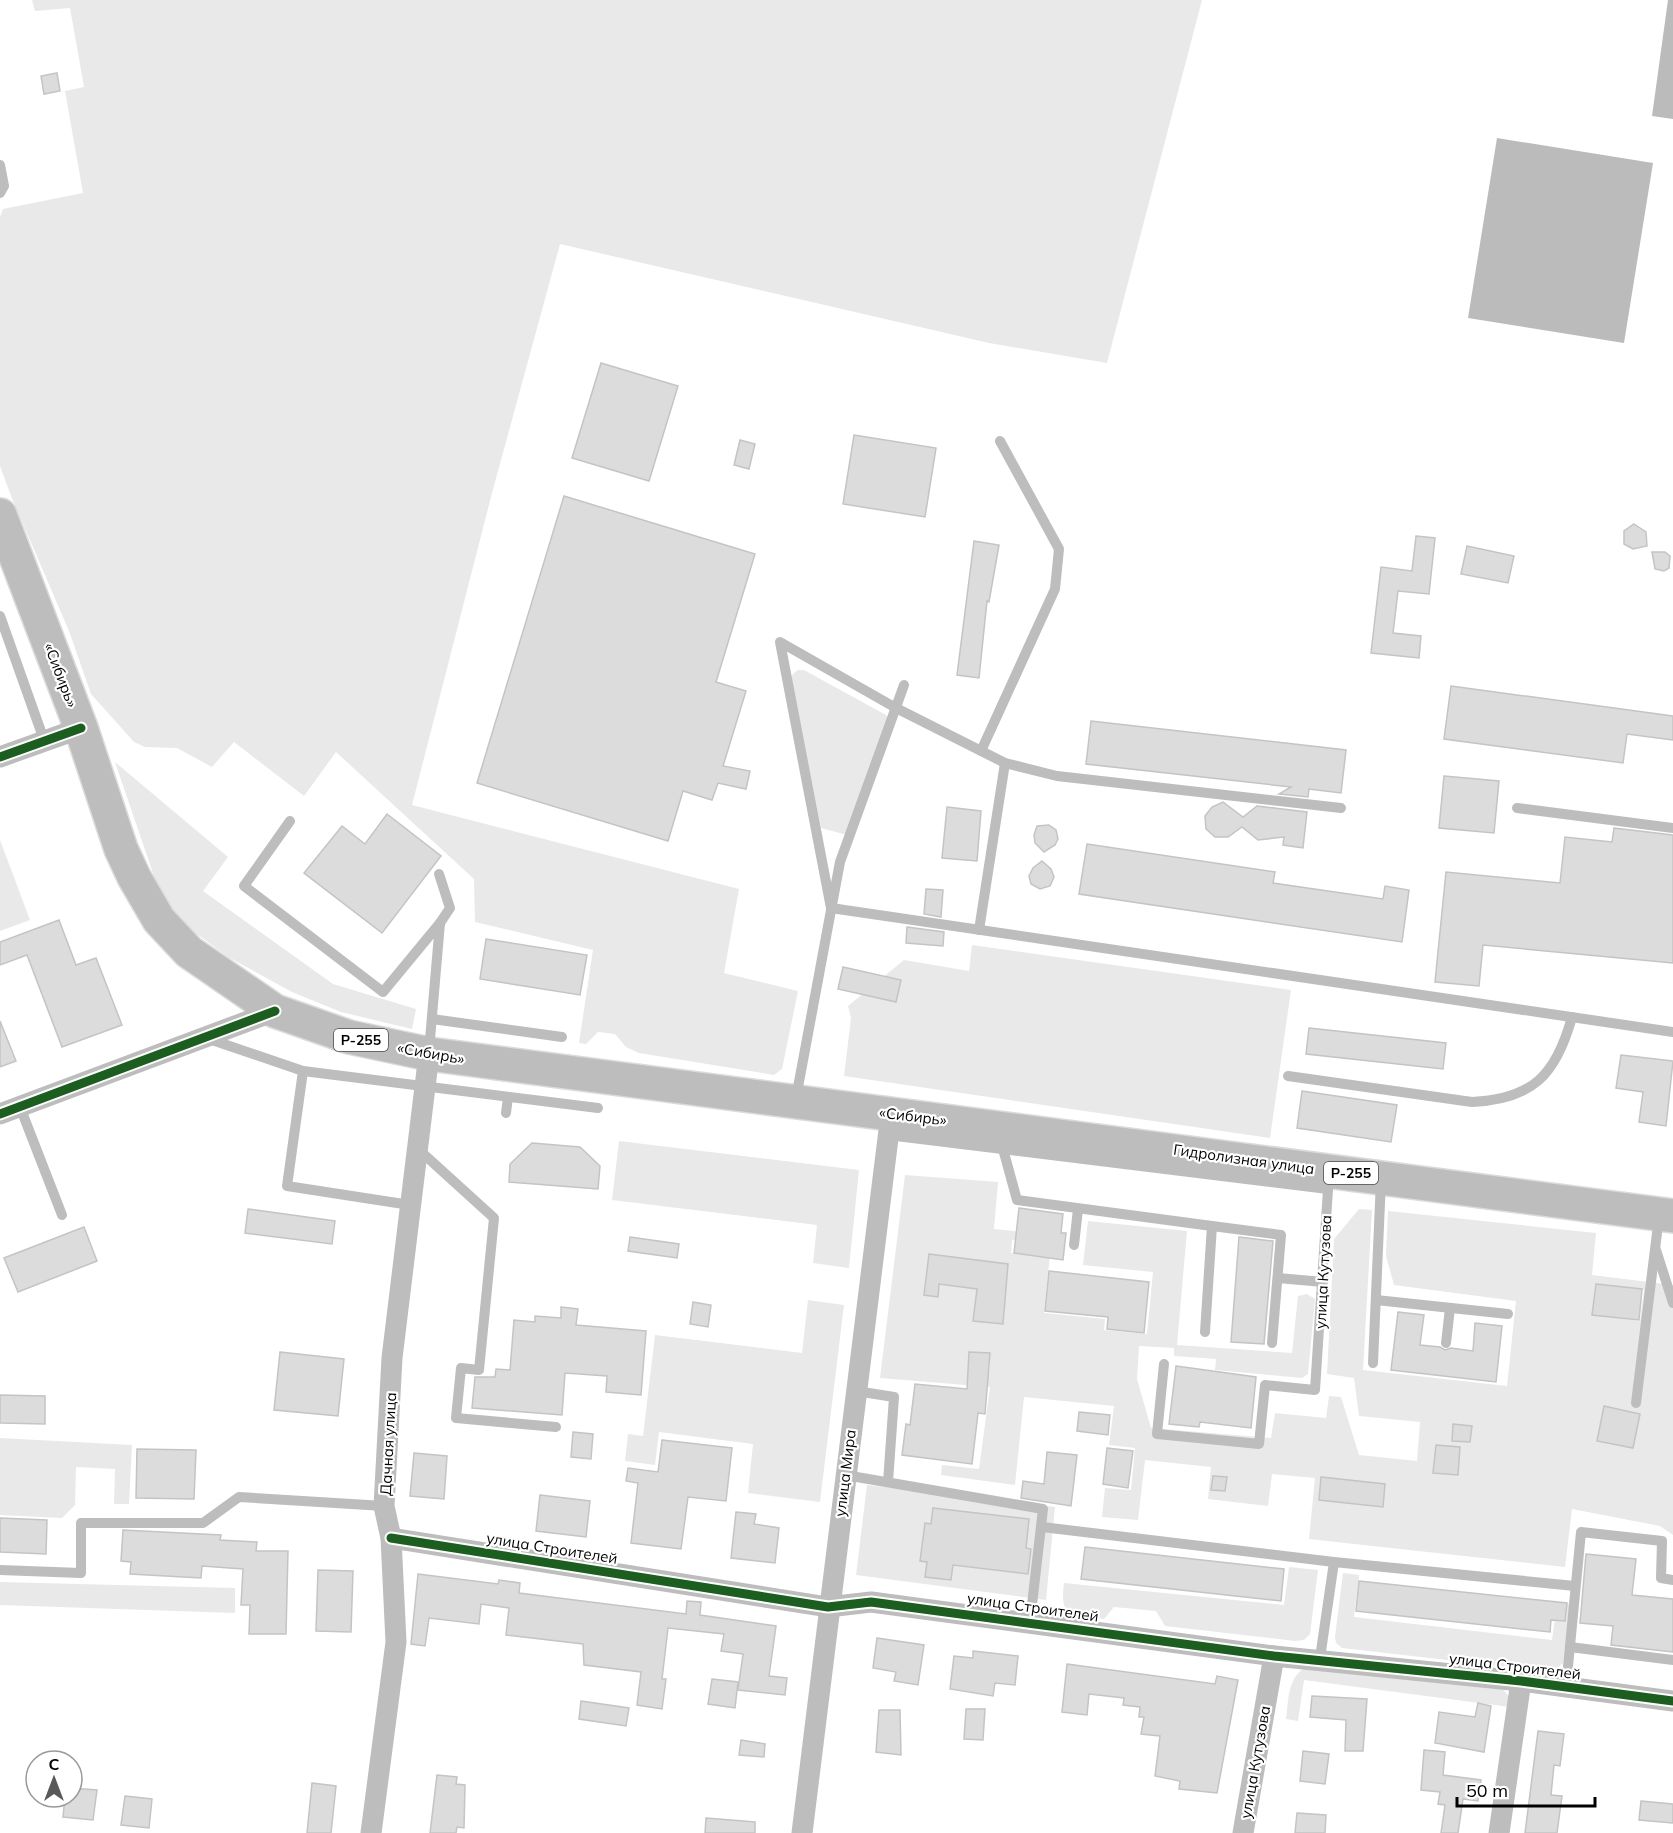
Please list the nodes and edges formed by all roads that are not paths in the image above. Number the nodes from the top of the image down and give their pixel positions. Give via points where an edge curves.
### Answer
1 (0, 165) edge
2 (0, 193) edge
3 (1000, 441) dead end
4 (0, 515) edge
5 (1, 624) edge
6 (904, 686) dead end
7 (896, 708) junction
8 (81, 728) junction
9 (44, 740) junction
10 (981, 751) junction
11 (0, 757) edge
12 (1005, 763) junction
13 (1341, 808) dead end
14 (1517, 808) dead end
15 (290, 821) dead end
16 (1673, 828) edge
17 (439, 874) dead end
18 (831, 908) junction
19 (440, 923) junction
20 (979, 930) junction
21 (275, 1011) junction
22 (1572, 1017) junction
23 (432, 1019) junction
24 (1673, 1032) edge
25 (562, 1037) dead end
26 (205, 1038) junction
27 (429, 1054) junction
28 (303, 1071) junction
29 (1288, 1076) dead end
30 (424, 1087) junction
31 (508, 1097) junction
32 (795, 1101) junction
33 (20, 1107) junction
34 (598, 1108) dead end
35 (506, 1113) dead end
36 (0, 1114) edge
37 (890, 1124) junction
38 (1030, 1131) joint
39 (417, 1148) junction
40 (1003, 1149) junction
41 (1382, 1177) junction
42 (1329, 1180) junction
43 (410, 1205) junction
44 (1078, 1209) junction
45 (62, 1215) dead end
46 (1666, 1215) edge
47 (1212, 1226) junction
48 (1074, 1245) dead end
49 (1656, 1247) junction
50 (1278, 1278) junction
51 (1323, 1282) junction
52 (1376, 1300) junction
53 (1673, 1303) edge
54 (1450, 1308) junction
55 (1508, 1314) dead end
56 (1205, 1332) dead end
57 (1272, 1343) dead end
58 (1446, 1343) dead end
59 (1373, 1363) dead end
60 (1164, 1364) dead end
61 (856, 1391) junction
62 (1636, 1403) dead end
63 (556, 1427) dead end
64 (845, 1475) junction
65 (888, 1482) junction
66 (384, 1506) junction
67 (1042, 1527) junction
68 (391, 1538) junction
69 (1334, 1562) junction
70 (0, 1570) edge
71 (1673, 1580) edge
72 (1575, 1586) junction
73 (828, 1606) junction
74 (1030, 1622) junction
75 (1570, 1647) junction
76 (1274, 1656) junction
77 (1320, 1658) junction
78 (1673, 1660) edge
79 (1521, 1681) junction
80 (1566, 1687) junction
81 (1673, 1701) edge
82 (371, 1833) edge
83 (802, 1833) edge
84 (1243, 1833) edge
85 (1499, 1833) edge

1 - 2 lane via 4,186
3 - 10 lane via 1059,549 1055,589
4 - 8 highway, «Сибирь» / Р-255
5 - 9 lane
6 - 7 lane
7 - 10 lane
7 - 18 lane via 840,862
7 - 18 lane via 780,642
8 - 9 street
8 - 21 highway, «Сибирь» / Р-255 via 121,849 159,920 189,952
9 - 11 street
10 - 12 lane
12 - 13 lane via 1057,776
12 - 20 lane
14 - 16 lane
15 - 19 lane via 244,886 383,992
17 - 19 lane via 450,908
18 - 20 lane
18 - 32 lane
19 - 23 lane
20 - 22 lane
21 - 26 street
21 - 27 highway, «Сибирь» / Р-255 via 349,1037
22 - 24 lane
22 - 29 lane via 1564,1046 1551,1069 1532,1087 1502,1101 1472,1102
23 - 25 lane
23 - 27 lane
26 - 28 lane
26 - 33 street
27 - 30 street, Дачная улица
27 - 32 highway, «Сибирь» / Р-255
28 - 30 lane
28 - 43 lane via 287,1186
30 - 31 lane
30 - 39 street, Дачная улица
31 - 34 lane
31 - 35 lane
32 - 37 highway, «Сибирь» / Р-255
33 - 36 street
33 - 45 lane
37 - 38 highway, «Сибирь» / Р-255
37 - 40 lane
37 - 61 street, улица Мира
38 - 42 highway, Гидролизная улица / Р-255
39 - 43 street, Дачная улица
39 - 63 lane via 494,1218 479,1370 461,1368 456,1418
40 - 42 lane
40 - 44 lane via 1017,1200
41 - 42 highway, Гидролизная улица / Р-255
41 - 46 highway, Гидролизная улица / Р-255
41 - 52 lane
42 - 51 lane, улица Кутузова
43 - 66 street, Дачная улица via 392,1358
44 - 47 lane
44 - 48 lane
46 - 49 lane
47 - 50 lane via 1281,1235
47 - 56 lane
49 - 53 lane
49 - 62 lane
50 - 51 lane
50 - 57 lane
51 - 60 lane, улица Кутузова via 1315,1390 1265,1385 1259,1444 1157,1434
52 - 54 lane
52 - 59 lane
54 - 55 lane
54 - 58 lane
61 - 64 street, улица Мира
61 - 65 lane via 894,1397
64 - 65 lane
64 - 73 street, улица Мира
65 - 67 lane via 1043,1509
66 - 68 street, Дачная улица
66 - 70 lane via 239,1497 203,1523 81,1523 81,1573
67 - 69 lane
67 - 74 lane
68 - 73 street, улица Строителей
68 - 82 street, Дачная улица via 396,1642
69 - 72 lane
69 - 77 lane
71 - 72 lane via 1661,1578 1662,1541 1581,1532
72 - 75 lane
73 - 74 street, улица Строителей via 872,1602
73 - 83 street, улица Мира
74 - 76 street, улица Строителей
75 - 78 lane
75 - 80 lane
76 - 77 street, улица Строителей
76 - 84 street, улица Кутузова
77 - 79 street, улица Строителей
79 - 80 street, улица Строителей
79 - 85 street
80 - 81 street, улица Строителей

